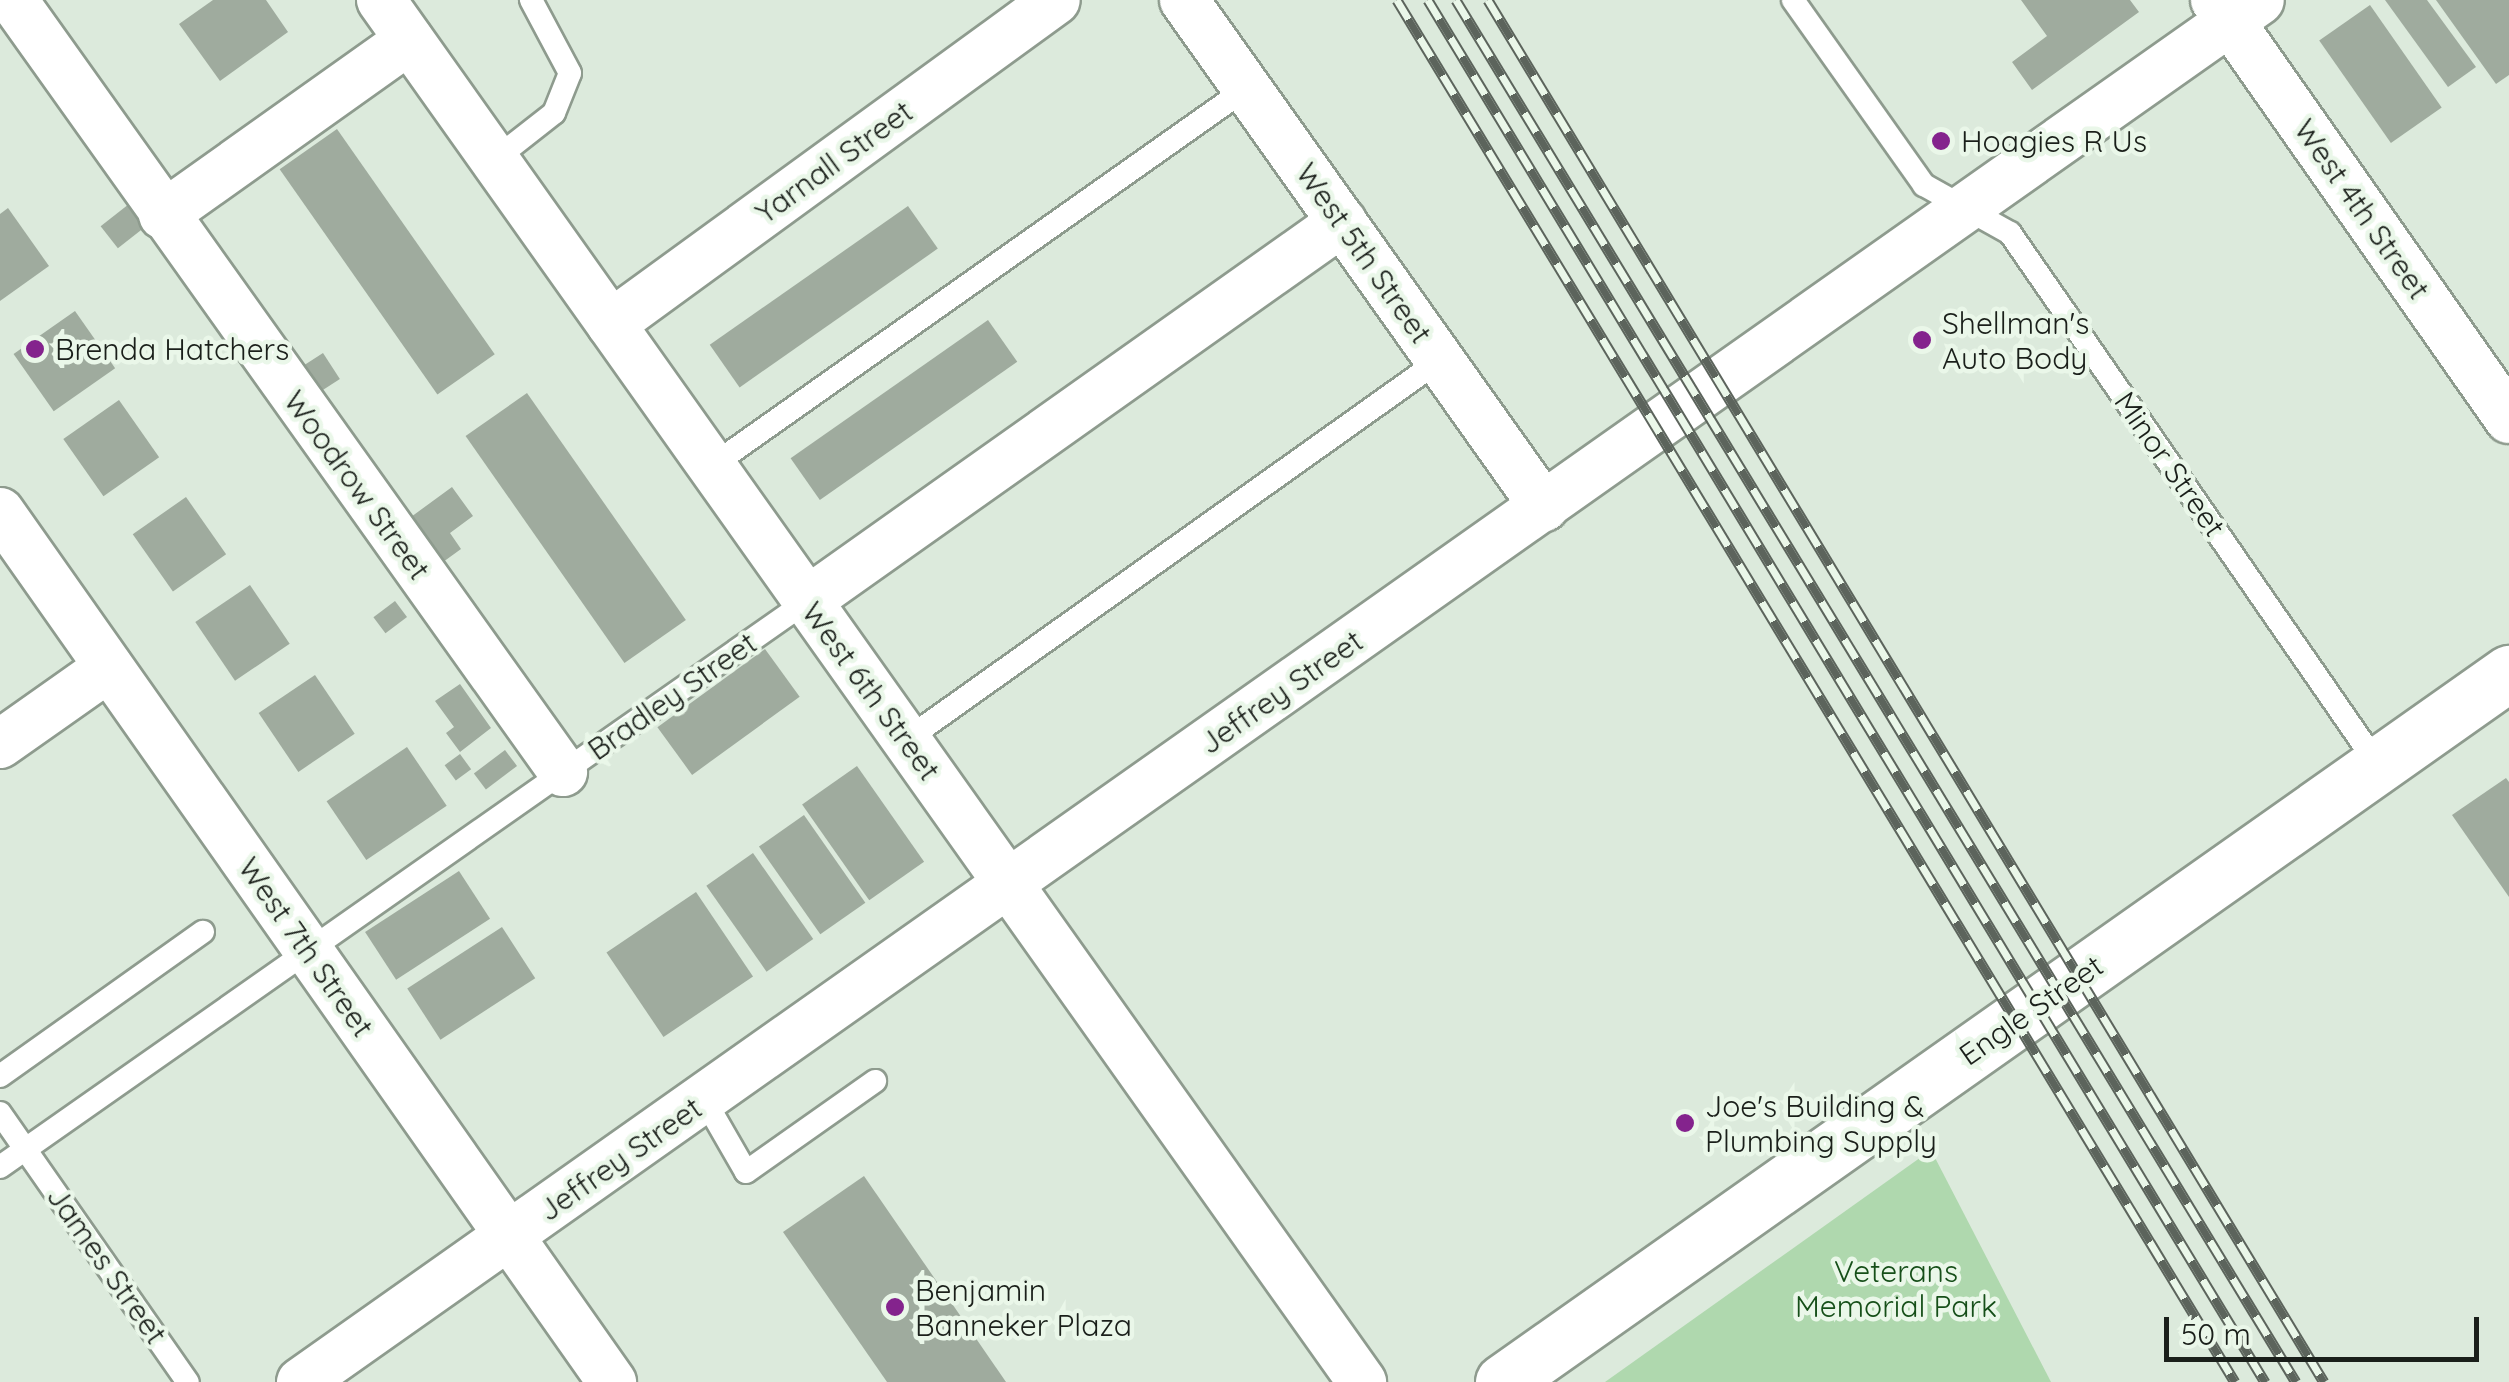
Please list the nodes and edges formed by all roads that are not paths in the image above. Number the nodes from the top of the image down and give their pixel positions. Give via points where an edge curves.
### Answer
1 (13, 0) edge
2 (381, 0) edge
3 (531, 0) edge
4 (1056, 0) edge
5 (1184, 0) edge
6 (1792, 0) edge
7 (2235, 7) edge
8 (409, 40) junction
9 (1246, 88) junction
10 (494, 160) junction
11 (1965, 208) junction
12 (163, 215) junction
13 (1342, 222) junction
14 (611, 324) junction
15 (1440, 360) junction
16 (2509, 419) edge
17 (710, 467) junction
18 (1544, 507) junction
19 (0, 512) edge
20 (807, 601) junction
21 (109, 667) junction
22 (2509, 673) edge
23 (906, 740) junction
24 (0, 744) edge
25 (2378, 765) junction
26 (563, 772) junction
27 (1009, 884) junction
28 (203, 932) dead end
29 (306, 948) junction
30 (0, 1076) edge
31 (875, 1081) dead end
32 (704, 1100) junction
33 (0, 1112) edge
34 (26, 1148) junction
35 (0, 1166) edge
36 (510, 1236) junction
37 (188, 1382) edge
38 (301, 1382) edge
39 (612, 1382) edge
40 (1362, 1382) edge
41 (1503, 1382) edge

1 - 12 street, Woodrow Street
2 - 8 street, West 6th Street
3 - 10 lane via 570,72 554,113
4 - 14 street, Yarnall Street
5 - 9 street, West 5th Street
6 - 11 lane, Minor Street via 1924,185
7 - 11 street, Jeffrey Street
7 - 16 street, West 4th Street
8 - 10 street, West 6th Street
8 - 12 street
9 - 13 street, West 5th Street
9 - 17 lane
10 - 14 street, West 6th Street
11 - 18 street, Jeffrey Street
11 - 25 lane, Minor Street via 2010,233
12 - 26 street, Woodrow Street
13 - 15 street, West 5th Street
13 - 20 street, Bradley Street
14 - 17 street, West 6th Street
15 - 18 street, West 5th Street
15 - 23 lane
17 - 20 street, West 6th Street
18 - 27 street, Jeffrey Street
19 - 21 street, West 7th Street
20 - 23 street, West 6th Street
20 - 26 lane, Bradley Street
21 - 24 street
21 - 29 street, West 7th Street
22 - 25 street, Engle Street
23 - 27 street, West 6th Street
25 - 41 street, Engle Street
26 - 29 lane, Bradley Street
27 - 32 street, Jeffrey Street
27 - 40 street, West 6th Street
28 - 30 lane
29 - 34 lane, Bradley Street
29 - 36 street, West 7th Street
31 - 32 lane via 746,1172
32 - 36 street, Jeffrey Street
33 - 34 lane, James Street
34 - 35 lane, Bradley Street
34 - 37 lane, James Street
36 - 38 street, Jeffrey Street
36 - 39 street, West 7th Street

